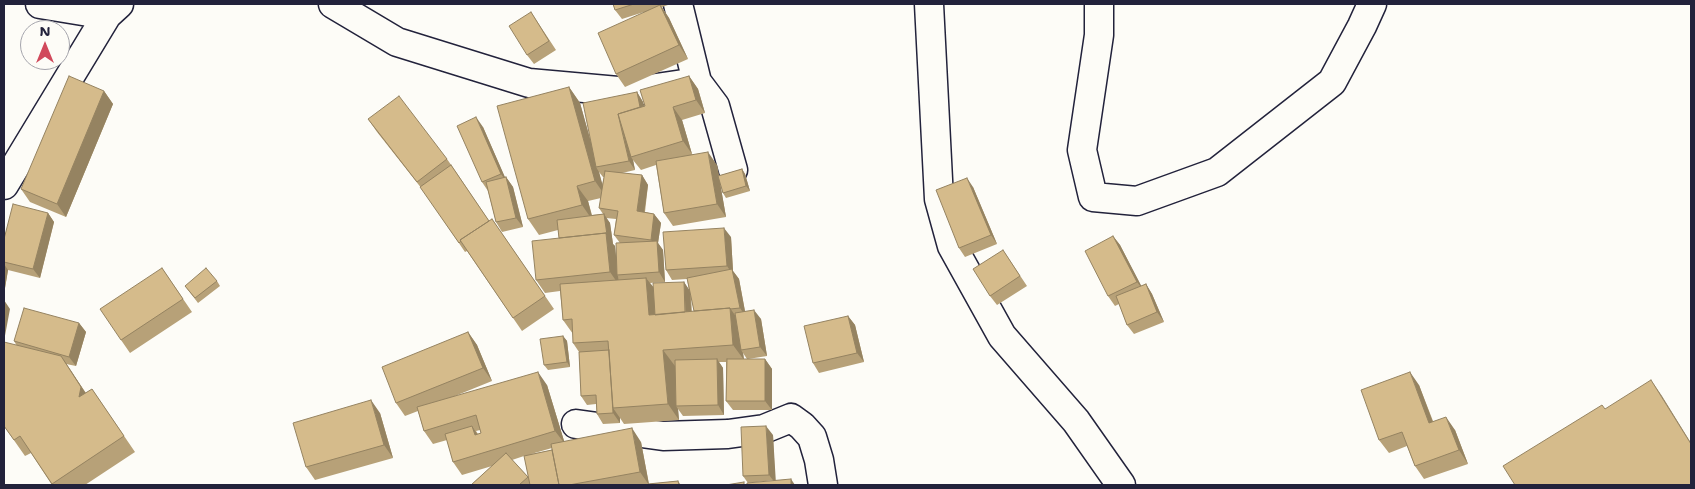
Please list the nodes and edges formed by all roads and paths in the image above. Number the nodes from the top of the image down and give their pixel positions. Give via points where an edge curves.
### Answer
1 (40, 4) edge
2 (333, 4) edge
3 (678, 4) edge
4 (929, 4) edge
5 (1099, 4) edge
6 (1372, 4) edge
7 (113, 9) edge
8 (697, 82) junction
9 (733, 170) edge
10 (4, 185) edge
11 (576, 424) dead end
12 (823, 485) edge
13 (1121, 485) edge

1 - 7 street
2 - 8 street via 397,42 528,83 630,92
3 - 8 street
4 - 13 street via 939,199 952,246 1002,336 1076,421
5 - 6 street via 1099,35 1082,150 1092,197 1137,202 1217,172 1332,82
7 - 10 street
8 - 9 street via 715,106
11 - 12 street via 664,436 764,429 791,418 812,437

